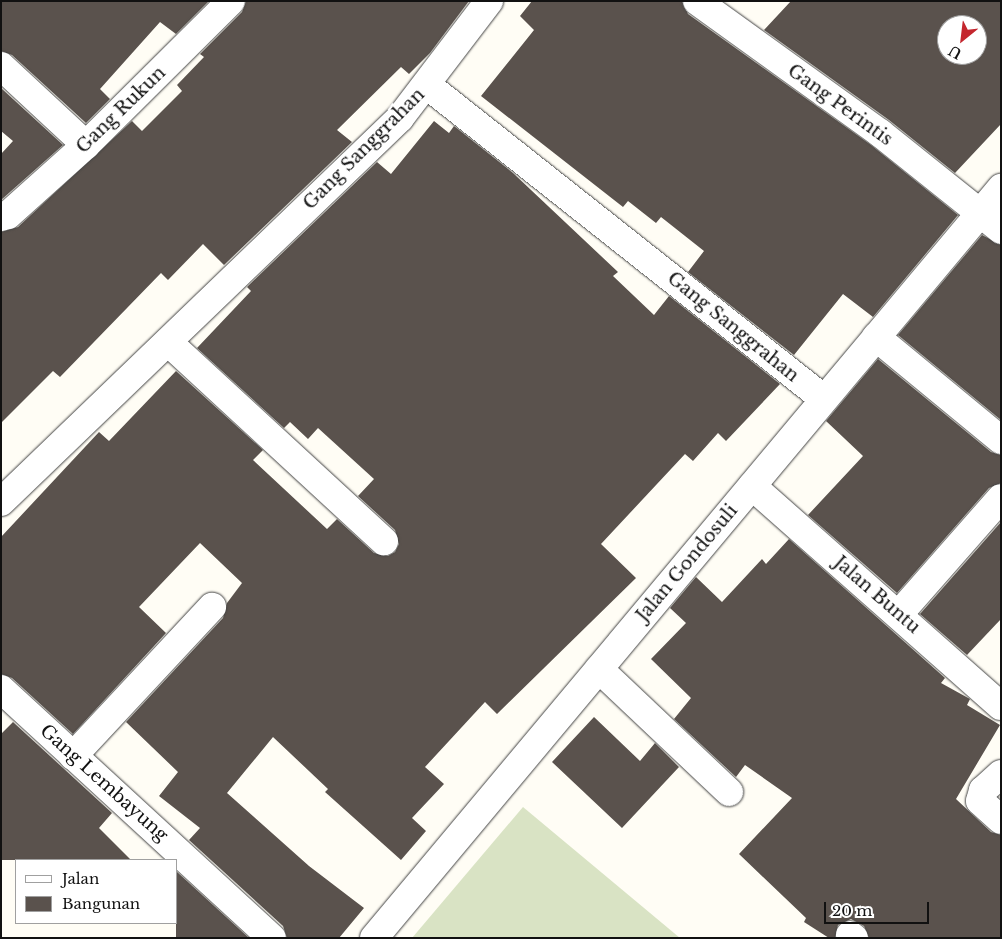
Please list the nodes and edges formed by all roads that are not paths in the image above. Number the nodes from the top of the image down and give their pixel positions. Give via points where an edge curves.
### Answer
1 (231, 1) edge
2 (489, 1) edge
3 (697, 1) edge
4 (1, 66) edge
5 (427, 85) junction
6 (86, 145) junction
7 (1001, 188) edge
8 (979, 214) junction
9 (5, 216) edge
10 (1001, 230) edge
11 (876, 337) junction
12 (168, 342) junction
13 (824, 399) junction
14 (1001, 440) edge
15 (752, 486) junction
16 (1001, 498) edge
17 (1, 502) edge
18 (384, 541) dead end
19 (212, 607) dead end
20 (899, 614) junction
21 (599, 668) junction
22 (1, 689) edge
23 (1001, 706) edge
24 (73, 756) junction
25 (1001, 774) edge
26 (729, 792) dead end
27 (1001, 820) edge
28 (272, 938) edge
29 (374, 938) edge

1 - 6 street, Gang Rukun
2 - 5 street
3 - 8 street, Gang Perintis via 880,133
4 - 6 street
5 - 12 street, Gang Sanggrahan via 400,118
5 - 13 street, Gang Sanggrahan
6 - 9 street, Gang Rukun
7 - 8 street, Jalan Gondosuli
8 - 10 street, Gang Perintis
8 - 11 street, Jalan Gondosuli
11 - 13 street, Jalan Gondosuli
11 - 14 street
12 - 17 street, Gang Sanggrahan
12 - 18 street
13 - 15 street, Jalan Gondosuli
15 - 20 street, Jalan Buntu
15 - 21 street, Jalan Gondosuli
16 - 20 street
19 - 24 street
20 - 23 street, Jalan Buntu
21 - 26 street
21 - 29 street, Jalan Gondosuli
22 - 24 street, Gang Lembayung
24 - 28 street, Gang Lembayung
25 - 27 street via 984,790 980,801

